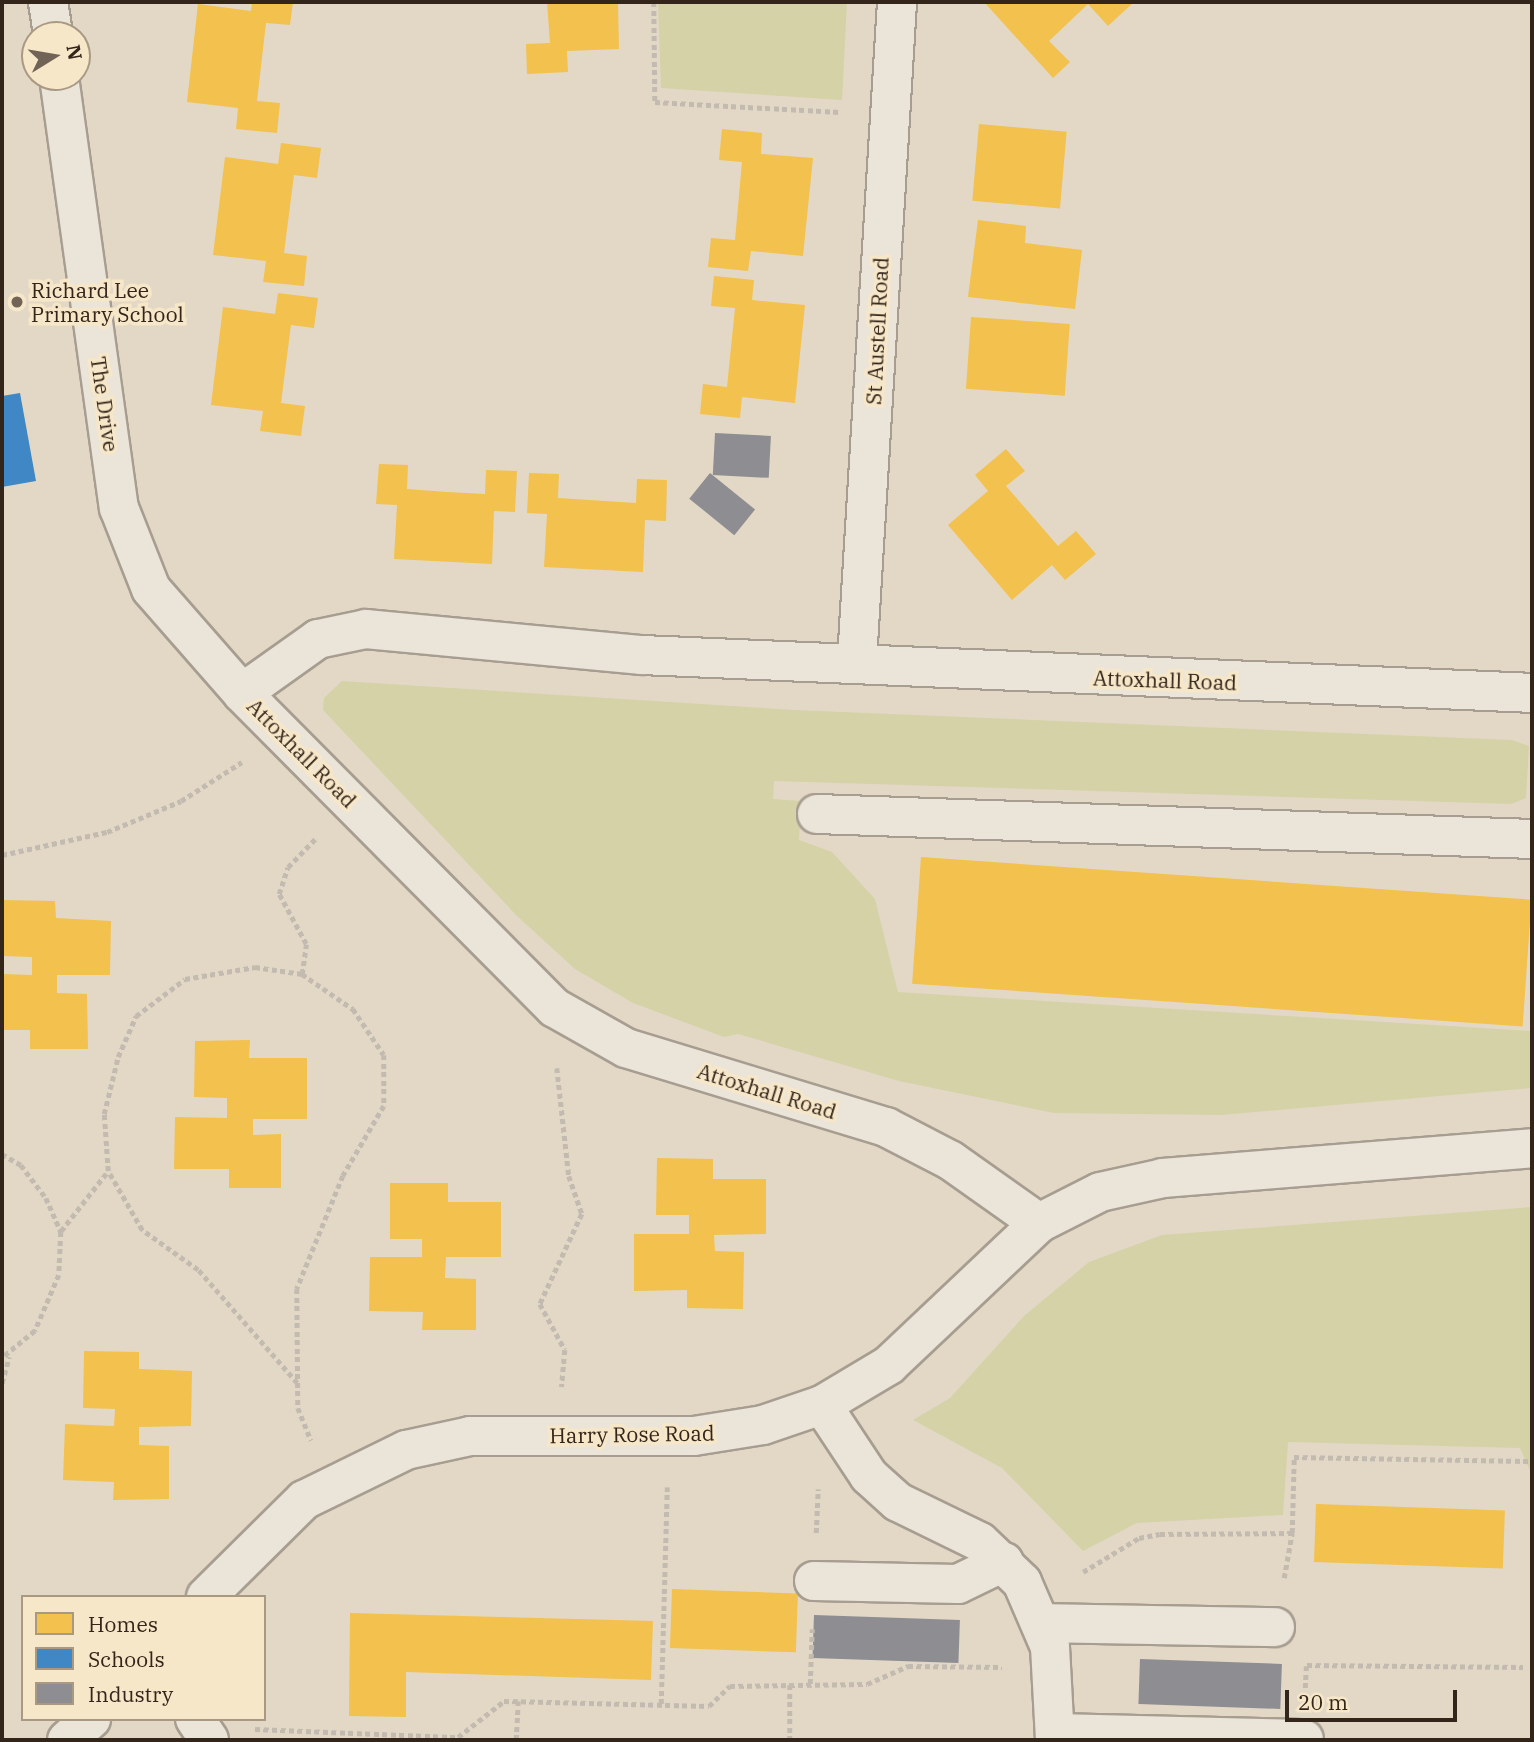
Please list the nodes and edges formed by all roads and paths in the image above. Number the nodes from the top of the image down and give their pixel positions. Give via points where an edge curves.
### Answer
1 (48, 2) edge
2 (654, 2) edge
3 (897, 2) edge
4 (51, 21) edge
5 (61, 91) edge
6 (890, 114) junction
7 (857, 660) junction
8 (242, 693) junction
9 (1532, 693) edge
10 (277, 729) junction
11 (817, 814) dead end
12 (1532, 839) edge
13 (308, 844) dead end
14 (2, 855) edge
15 (302, 974) junction
16 (558, 1104) dead end
17 (1532, 1148) edge
18 (2, 1154) edge
19 (108, 1171) junction
20 (1039, 1223) junction
21 (61, 1232) junction
22 (9, 1356) junction
23 (2, 1358) edge
24 (2, 1383) edge
25 (297, 1383) junction
26 (822, 1405) junction
27 (557, 1436) junction
28 (668, 1437) junction
29 (1532, 1461) edge
30 (338, 1478) junction
31 (1004, 1562) junction
32 (814, 1581) dead end
33 (208, 1595) edge
34 (1038, 1612) junction
35 (1275, 1627) joint
36 (1523, 1667) dead end
37 (790, 1685) junction
38 (518, 1701) junction
39 (662, 1704) junction
40 (88, 1721) edge
41 (196, 1721) edge
42 (246, 1729) dead end
43 (1055, 1736) edge
44 (1304, 1739) edge
45 (67, 1740) edge
46 (209, 1740) edge
47 (516, 1740) edge
48 (790, 1740) edge

1 - 4 street
2 - 6 path via 655,102
3 - 6 street, St Austell Road
5 - 8 street, The Drive via 126,534 150,589
6 - 7 street, St Austell Road
7 - 8 street, Attoxhall Road via 642,655 366,629 318,639
7 - 9 street, Attoxhall Road via 969,671
8 - 10 street, Attoxhall Road
10 - 14 path via 223,778 181,801 107,832
10 - 20 street, Attoxhall Road via 555,1008 590,1031 886,1128 950,1160
11 - 12 street
13 - 15 path via 288,867 279,894 306,944
15 - 19 path via 255,967 185,979 136,1016 104,1114
15 - 25 path via 353,1009 384,1055 383,1106 343,1176 297,1289
16 - 27 path via 582,1214 540,1304 565,1350
17 - 20 street via 1163,1178 1100,1192
18 - 21 path via 21,1165 46,1198
19 - 21 path
19 - 25 path via 142,1230 198,1270
20 - 26 street, Harry Rose Road via 889,1365
21 - 22 path via 59,1275 35,1331
22 - 23 path
22 - 24 path
25 - 30 path via 310,1441
26 - 28 street, Harry Rose Road via 763,1425
26 - 31 street via 869,1476 898,1502 980,1542
27 - 28 street, Harry Rose Road
27 - 30 street, Harry Rose Road via 443,1440
28 - 39 path
29 - 34 path via 1294,1457 1292,1533 1139,1538
30 - 33 street, Harry Rose Road via 270,1531
31 - 32 street via 958,1584
31 - 34 street
34 - 35 street
34 - 37 path via 1009,1667 908,1666 867,1684
34 - 43 street via 1054,1670
35 - 36 path via 1306,1665
37 - 39 path via 730,1686 709,1706
37 - 48 path
38 - 39 path
38 - 42 path via 504,1701 458,1737
38 - 47 path
40 - 45 street
41 - 46 street
43 - 44 street

